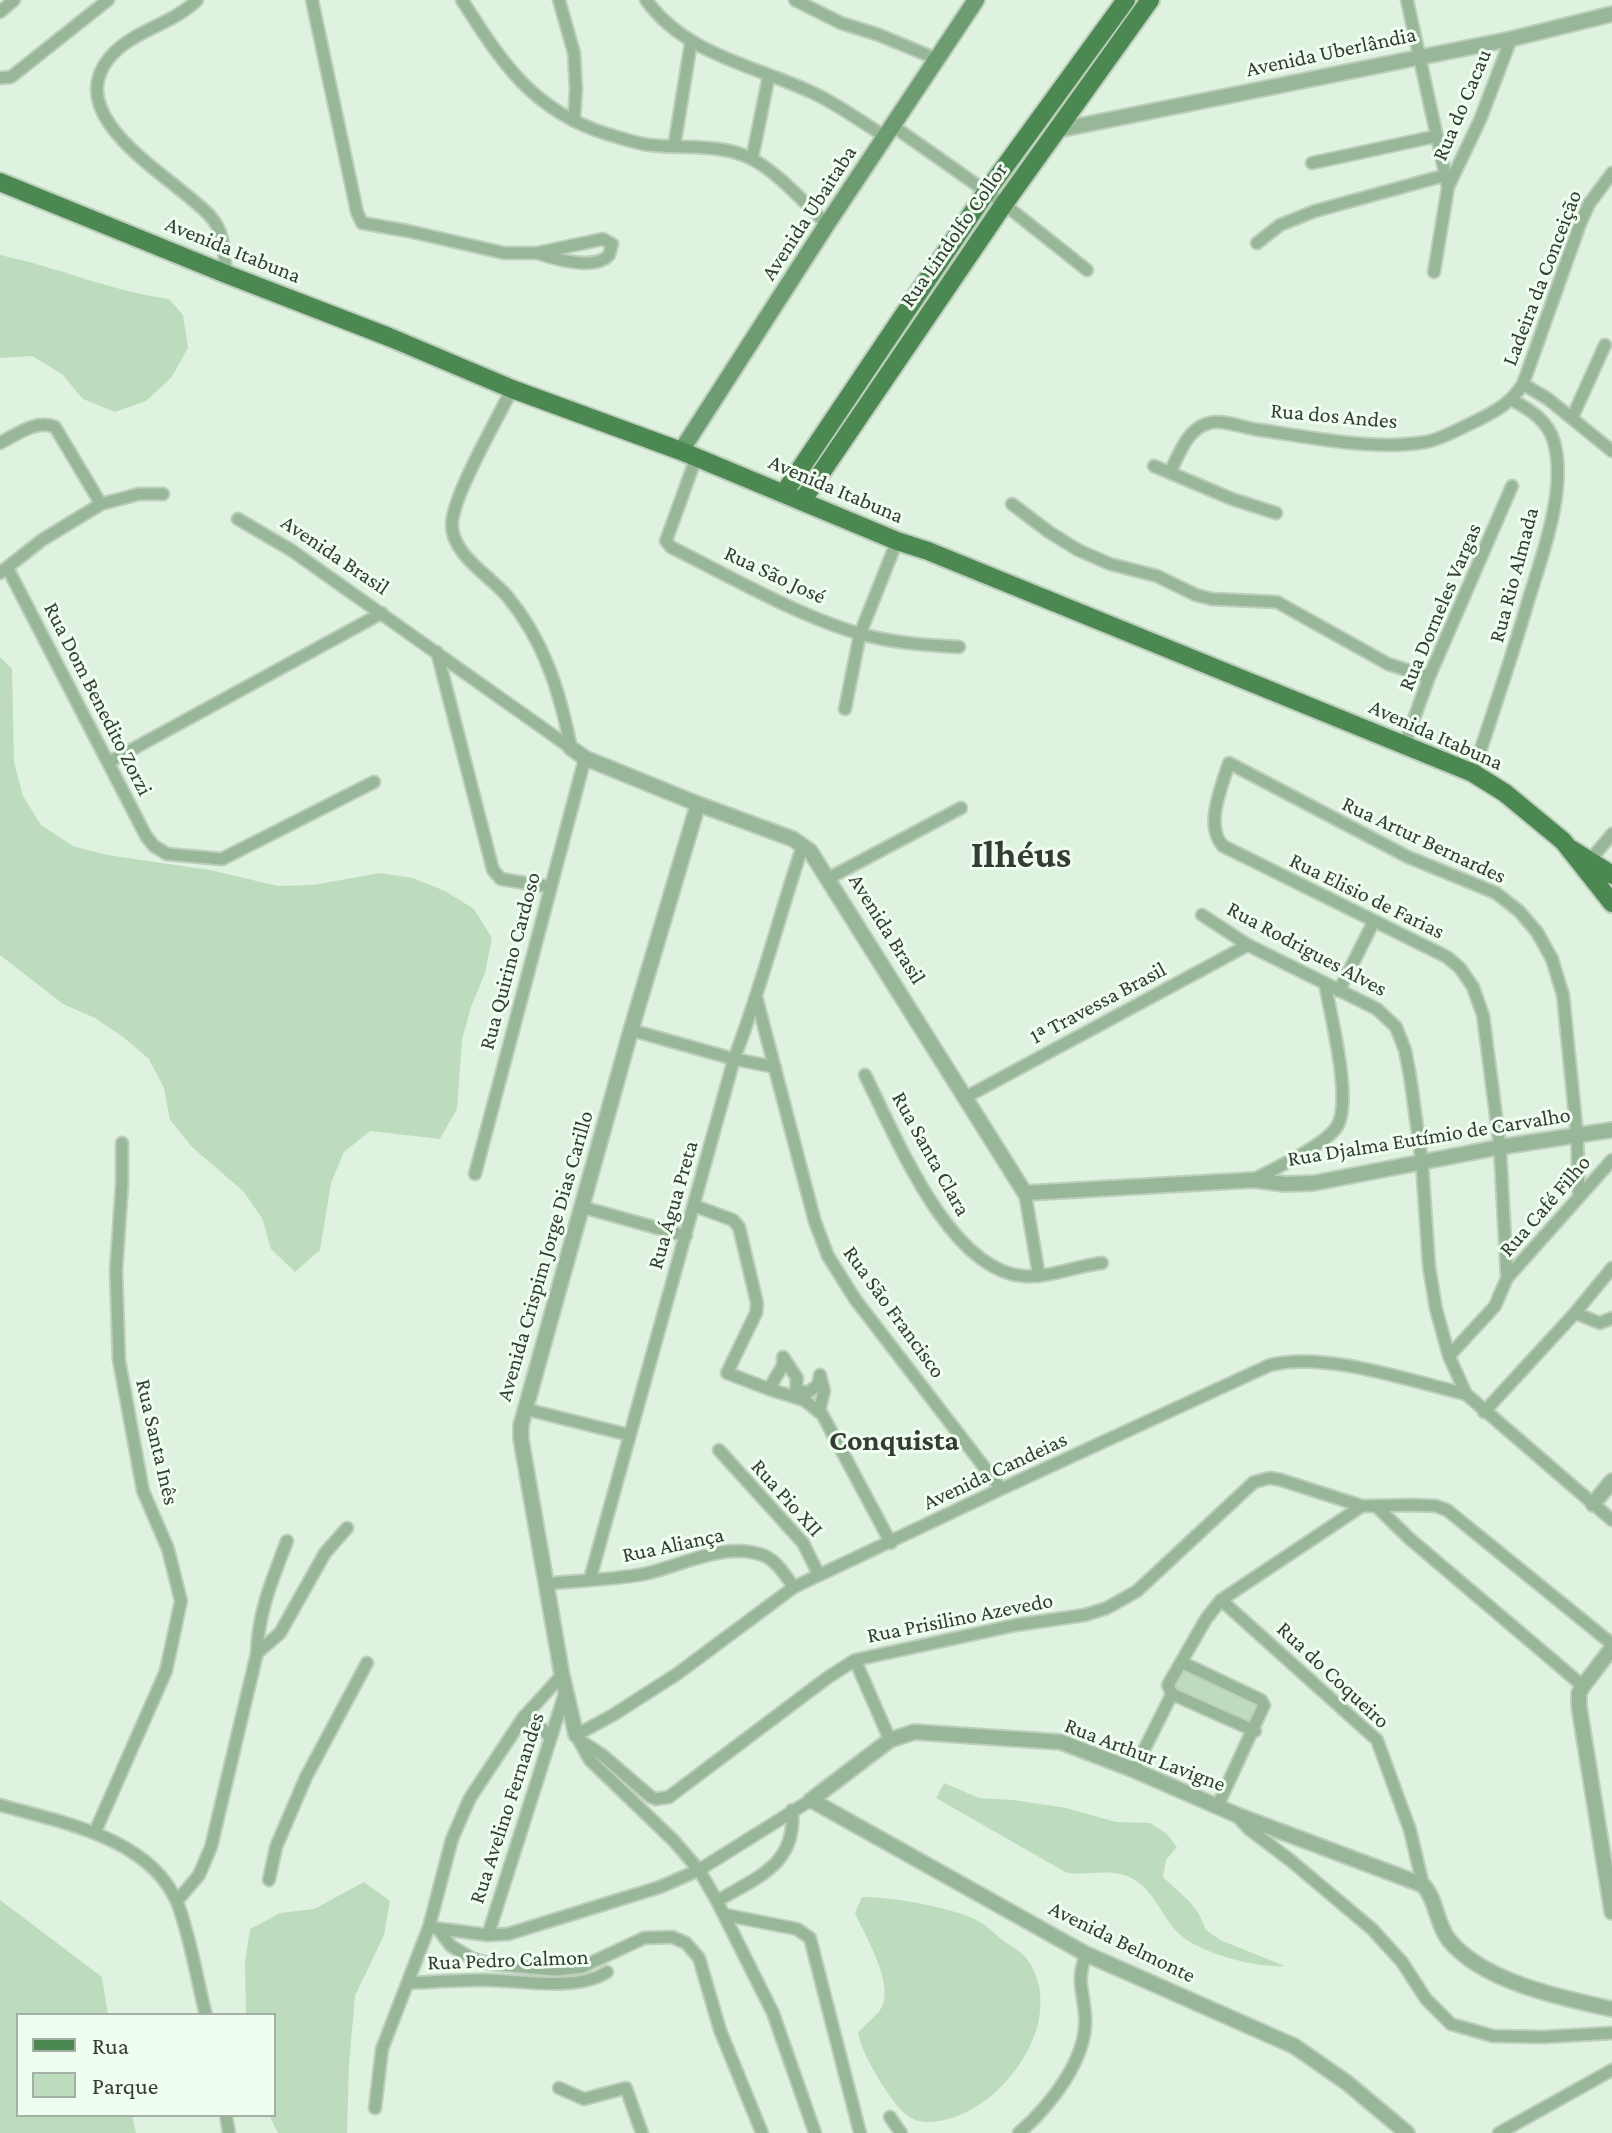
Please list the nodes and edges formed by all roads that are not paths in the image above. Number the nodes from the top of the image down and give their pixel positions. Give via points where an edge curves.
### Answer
1 (14, 0) edge
2 (108, 0) edge
3 (197, 0) edge
4 (312, 0) edge
5 (462, 0) edge
6 (559, 0) edge
7 (646, 0) edge
8 (795, 0) edge
9 (976, 0) edge
10 (1126, 0) edge
11 (1150, 0) edge
12 (1407, 0) edge
13 (0, 12) edge
14 (1612, 14) edge
15 (1511, 39) junction
16 (691, 43) junction
17 (1419, 55) junction
18 (937, 59) junction
19 (769, 75) junction
20 (0, 78) edge
21 (574, 121) junction
22 (1058, 130) junction
23 (890, 131) junction
24 (1437, 136) junction
25 (674, 147) junction
26 (752, 159) junction
27 (1312, 163) dead end
28 (1612, 173) edge
29 (1447, 181) junction
30 (0, 182) edge
31 (987, 191) junction
32 (1004, 204) junction
33 (827, 224) junction
34 (1257, 243) dead end
35 (537, 253) junction
36 (1087, 270) dead end
37 (1434, 272) dead end
38 (226, 274) junction
39 (1605, 345) dead end
40 (1523, 384) junction
41 (512, 389) junction
42 (1512, 400) junction
43 (1572, 418) junction
44 (0, 443) edge
45 (1612, 451) edge
46 (689, 454) junction
47 (1154, 466) dead end
48 (1170, 472) junction
49 (1512, 486) dead end
50 (163, 494) dead end
51 (793, 497) junction
52 (101, 504) junction
53 (1012, 504) dead end
54 (1276, 513) dead end
55 (238, 519) dead end
56 (897, 541) junction
57 (4, 571) edge
58 (382, 613) junction
59 (860, 634) junction
60 (959, 647) dead end
61 (437, 652) junction
62 (1429, 677) junction
63 (845, 709) dead end
64 (1405, 744) junction
65 (571, 748) junction
66 (585, 758) junction
67 (109, 762) junction
68 (1473, 773) junction
69 (374, 782) dead end
70 (698, 804) junction
71 (961, 808) dead end
72 (1612, 834) edge
73 (803, 845) junction
74 (1569, 848) junction
75 (1228, 850) joint
76 (1591, 859) junction
77 (1612, 875) edge
78 (829, 878) junction
79 (551, 887) junction
80 (1612, 903) edge
81 (1202, 915) dead end
82 (1374, 921) junction
83 (1248, 945) junction
84 (1325, 983) junction
85 (1339, 991) junction
86 (757, 999) junction
87 (631, 1030) junction
88 (734, 1059) junction
89 (775, 1067) junction
90 (865, 1075) dead end
91 (966, 1097) junction
92 (1612, 1130) edge
93 (1577, 1135) junction
94 (122, 1143) dead end
95 (1500, 1147) junction
96 (1612, 1160) edge
97 (1422, 1163) junction
98 (475, 1174) dead end
99 (1253, 1180) junction
100 (1025, 1193) junction
101 (1579, 1195) junction
102 (695, 1206) junction
103 (582, 1207) junction
104 (686, 1236) junction
105 (1102, 1263) dead end
106 (1612, 1268) edge
107 (1039, 1276) junction
108 (1507, 1278) junction
109 (1575, 1313) junction
110 (1612, 1318) edge
111 (1449, 1356) junction
112 (769, 1389) junction
113 (1466, 1394) junction
114 (525, 1409) junction
115 (819, 1412) junction
116 (1484, 1412) junction
117 (629, 1435) junction
118 (719, 1450) dead end
119 (1612, 1481) edge
120 (1001, 1489) junction
121 (1593, 1504) junction
122 (1362, 1506) junction
123 (1376, 1506) junction
124 (1612, 1520) edge
125 (347, 1528) dead end
126 (287, 1541) dead end
127 (891, 1543) junction
128 (819, 1575) junction
129 (590, 1579) junction
130 (546, 1584) junction
131 (794, 1587) junction
132 (1221, 1600) junction
133 (1612, 1646) edge
134 (257, 1653) junction
135 (855, 1660) junction
136 (1181, 1662) junction
137 (367, 1663) dead end
138 (562, 1675) junction
139 (1583, 1686) junction
140 (565, 1693) junction
141 (1172, 1694) junction
142 (523, 1718) junction
143 (1255, 1731) junction
144 (550, 1737) junction
145 (577, 1737) junction
146 (890, 1740) junction
147 (1134, 1770) junction
148 (811, 1800) junction
149 (0, 1805) edge
150 (1218, 1805) junction
151 (792, 1810) junction
152 (1237, 1815) junction
153 (95, 1832) junction
154 (699, 1870) junction
155 (269, 1880) dead end
156 (1423, 1885) junction
157 (177, 1901) junction
158 (717, 1901) junction
159 (1612, 1912) edge
160 (726, 1915) junction
161 (434, 1928) junction
162 (488, 1935) junction
163 (1086, 1954) junction
164 (607, 1972) dead end
165 (409, 1983) junction
166 (1612, 2009) edge
167 (205, 2013) edge
168 (1612, 2033) edge
169 (1612, 2070) edge
170 (559, 2088) dead end
171 (375, 2108) dead end
172 (890, 2117) dead end
173 (1405, 2132) edge
174 (642, 2133) edge
175 (762, 2133) edge
176 (815, 2133) edge
177 (860, 2133) edge
178 (901, 2133) edge
179 (1019, 2133) edge
180 (1499, 2133) edge

1 - 13 street
2 - 20 street via 11,77
3 - 38 street via 110,57 101,71 97,98 108,124 136,153 212,217 222,234
4 - 35 street via 362,223 504,253
5 - 21 street via 511,71 542,102
6 - 21 street via 574,53
7 - 16 street
8 - 18 street
9 - 18 main road, Avenida Ubaitaba
10 - 31 main road, Rua Lindolfo Collor
11 - 22 main road, Rua Lindolfo Collor
12 - 17 street, Rua do Cacau
14 - 15 street, Avenida Uberlândia
15 - 17 street, Avenida Uberlândia
15 - 29 street, Rua do Cacau via 1480,120
16 - 19 street
16 - 25 street
17 - 22 street, Avenida Uberlândia
17 - 24 street, Rua do Cacau
18 - 23 main road, Avenida Ubaitaba
19 - 23 street
19 - 26 street
21 - 25 street via 645,145
22 - 32 main road, Rua Lindolfo Collor
23 - 31 street
23 - 33 main road, Avenida Ubaitaba
24 - 27 street
24 - 29 street, Rua do Cacau
25 - 26 street
26 - 33 street
28 - 40 street, Ladeira da Conceição via 1580,224
29 - 34 street via 1315,211 1280,225
29 - 37 street, Rua do Cacau
30 - 38 main road, Avenida Itabuna
31 - 32 street
31 - 51 main road, Rua Lindolfo Collor
32 - 36 street
32 - 51 main road, Rua Lindolfo Collor
33 - 46 main road, Avenida Ubaitaba
35 - 35 street via 603,239 612,244 609,255 599,262 562,261
38 - 41 main road, Avenida Itabuna
39 - 43 street
40 - 42 street, Ladeira da Conceição
40 - 43 street
41 - 46 main road, Avenida Itabuna
41 - 65 street via 461,493 452,533 526,620 561,699
42 - 48 street, Rua dos Andes via 1425,442 1329,440 1206,423 1188,437
42 - 68 street, Rua Rio Almada via 1543,421 1554,443 1555,501
43 - 45 street
44 - 52 street via 37,425 59,431
46 - 51 main road, Avenida Itabuna
46 - 59 street, Rua São José via 668,545
47 - 48 street
48 - 54 street
49 - 62 street, Rua Dorneles Vargas
50 - 52 street
51 - 56 main road, Avenida Itabuna
52 - 57 street
53 - 62 street via 1078,550 1110,564 1212,599 1277,602 1388,664
55 - 58 street, Avenida Brasil
56 - 59 street
56 - 64 main road, Avenida Itabuna
57 - 67 street, Rua Dom Benedito Zorzi
58 - 61 street, Avenida Brasil
58 - 67 street
59 - 60 street, Rua São José
59 - 63 street
61 - 65 street, Avenida Brasil
61 - 79 street via 493,870 501,879
62 - 64 street, Rua Dorneles Vargas
64 - 68 main road, Avenida Itabuna
65 - 66 street, Avenida Brasil
66 - 70 street, Avenida Brasil
66 - 79 street, Rua Quirino Cardoso
67 - 69 street, Rua Dom Benedito Zorzi via 154,846 167,854 222,859
68 - 74 main road, Avenida Itabuna
70 - 73 street, Avenida Brasil
70 - 87 street, Avenida Crispim Jorge Dias Carillo
71 - 78 street
72 - 76 street
73 - 78 street, Avenida Brasil
73 - 86 street, Rua Água Preta
74 - 76 main road
74 - 80 main road, Avenida Itabuna
75 - 82 street, Rua Elisio de Farias
75 - 93 street, Rua Artur Bernardes via 1219,842 1215,819 1229,763 1408,857 1496,893 1519,911 1552,959 1563,995
76 - 77 main road
78 - 91 street, Avenida Brasil
79 - 98 street, Rua Quirino Cardoso
81 - 83 street, Rua Rodrigues Alves
82 - 85 street
82 - 95 street, Rua Elisio de Farias via 1447,957 1473,987 1483,1015
83 - 84 street, Rua Rodrigues Alves
83 - 91 street, 1ª Travessa Brasil
84 - 85 street, Rua Rodrigues Alves
84 - 99 street via 1345,1098 1341,1120 1331,1133
85 - 97 street, Rua Rodrigues Alves via 1377,1009 1396,1027 1405,1050
86 - 88 street, Rua Água Preta
86 - 89 street, Rua São Francisco
87 - 88 street
87 - 103 street, Avenida Crispim Jorge Dias Carillo
88 - 89 street
88 - 102 street, Rua Água Preta
89 - 120 street, Rua São Francisco via 828,1256
90 - 107 street, Rua Santa Clara via 948,1229 998,1268
91 - 100 street, Avenida Brasil
92 - 93 street, Rua Djalma Eutímio de Carvalho
93 - 95 street, Rua Djalma Eutímio de Carvalho
93 - 101 street, Rua Artur Bernardes
94 - 153 street, Rua Santa Inês via 116,1271 119,1360 143,1491 168,1549 181,1601 166,1671
95 - 97 street, Rua Djalma Eutímio de Carvalho
95 - 108 street, Rua Elisio de Farias
96 - 101 street, Rua Café Filho
97 - 99 street, Rua Djalma Eutímio de Carvalho via 1314,1183
97 - 111 street, Rua Rodrigues Alves via 1429,1266
99 - 100 street
100 - 107 street
101 - 108 street, Rua Café Filho
102 - 104 street, Rua Água Preta
102 - 112 street via 739,1227 753,1281 756,1313 727,1373
103 - 104 street
103 - 114 street, Avenida Crispim Jorge Dias Carillo
104 - 117 street, Rua Água Preta
105 - 107 street, Rua Santa Clara
106 - 109 street
108 - 111 street via 1495,1306
109 - 110 street via 1600,1323
109 - 116 street
111 - 113 street, Rua Rodrigues Alves
112 - 115 street via 804,1400
112 - 115 street via 783,1357 797,1378 796,1389 807,1393 818,1385 820,1375 824,1391
113 - 116 street
113 - 120 street, Avenida Candeias via 1320,1361 1288,1361 1251,1373
114 - 117 street
114 - 130 street, Avenida Crispim Jorge Dias Carillo via 521,1439
115 - 127 street
116 - 121 street
117 - 129 street, Rua Água Preta
118 - 128 street, Rua Pio XII via 803,1543
119 - 121 street
120 - 127 street, Avenida Candeias
121 - 124 street
122 - 123 street
122 - 132 street
122 - 135 street, Rua Prisilino Azevedo via 1281,1480 1261,1479 1137,1591 1107,1608
123 - 133 street via 1447,1510
123 - 139 street
125 - 134 street via 328,1549 280,1633
126 - 134 street via 263,1605
127 - 128 street, Avenida Candeias
128 - 131 street, Avenida Candeias
129 - 130 street, Rua Aliança
129 - 131 street, Rua Aliança via 646,1573 745,1551 775,1563
130 - 138 street, Avenida Crispim Jorge Dias Carillo
131 - 145 street, Avenida Candeias via 677,1674
132 - 136 street
132 - 156 street, Rua do Coqueiro via 1377,1740 1410,1830
133 - 139 street
134 - 157 street via 211,1847 199,1875
135 - 145 street, Rua Prisilino Azevedo via 662,1799 651,1797
135 - 146 street
136 - 141 street via 1168,1685
136 - 143 street via 1263,1701
137 - 155 street via 306,1777 276,1847
138 - 140 street, Avenida Crispim Jorge Dias Carillo
138 - 142 street
139 - 159 street via 1579,1706
140 - 144 street, Rua Avelino Fernandes
140 - 145 street, Avenida Crispim Jorge Dias Carillo
141 - 143 street
141 - 147 street
142 - 144 street
142 - 161 street via 470,1798 452,1839
143 - 150 street
144 - 162 street, Rua Avelino Fernandes
145 - 154 street, Avenida Crispim Jorge Dias Carillo via 590,1760
146 - 147 street, Rua Arthur Lavigne via 927,1731 1061,1742
146 - 148 street, Rua Arthur Lavigne
147 - 150 street, Rua Arthur Lavigne
148 - 151 street, Rua Avelino Fernandes
148 - 163 street, Avenida Belmonte
149 - 153 street
150 - 152 street, Rua Arthur Lavigne
151 - 154 street, Rua Avelino Fernandes
151 - 158 street via 794,1828 784,1855
152 - 156 street, Rua Arthur Lavigne
152 - 168 street via 1372,1929 1451,2024 1493,2036
153 - 157 street via 141,1859
154 - 158 street, Avenida Crispim Jorge Dias Carillo
154 - 162 street, Rua Avelino Fernandes via 576,1915
156 - 166 street via 1443,1932 1461,1952 1553,1997
157 - 167 street
158 - 160 street, Avenida Crispim Jorge Dias Carillo
160 - 176 street, Avenida Crispim Jorge Dias Carillo via 773,2013
160 - 177 street via 797,1929 810,1938
161 - 162 street, Rua Avelino Fernandes
161 - 165 street
161 - 175 street, Rua Pedro Calmon via 473,1959 556,1970 582,1967 644,1938 672,1937 686,1943 699,1958 720,2030
163 - 173 street, Avenida Belmonte via 1294,2046
163 - 179 street via 1079,1976 1085,2032 1059,2090
164 - 165 street, Rua Pedro Calmon via 576,1982
165 - 171 street via 382,2049
169 - 180 street
170 - 174 street via 584,2099 626,2088
172 - 178 street

